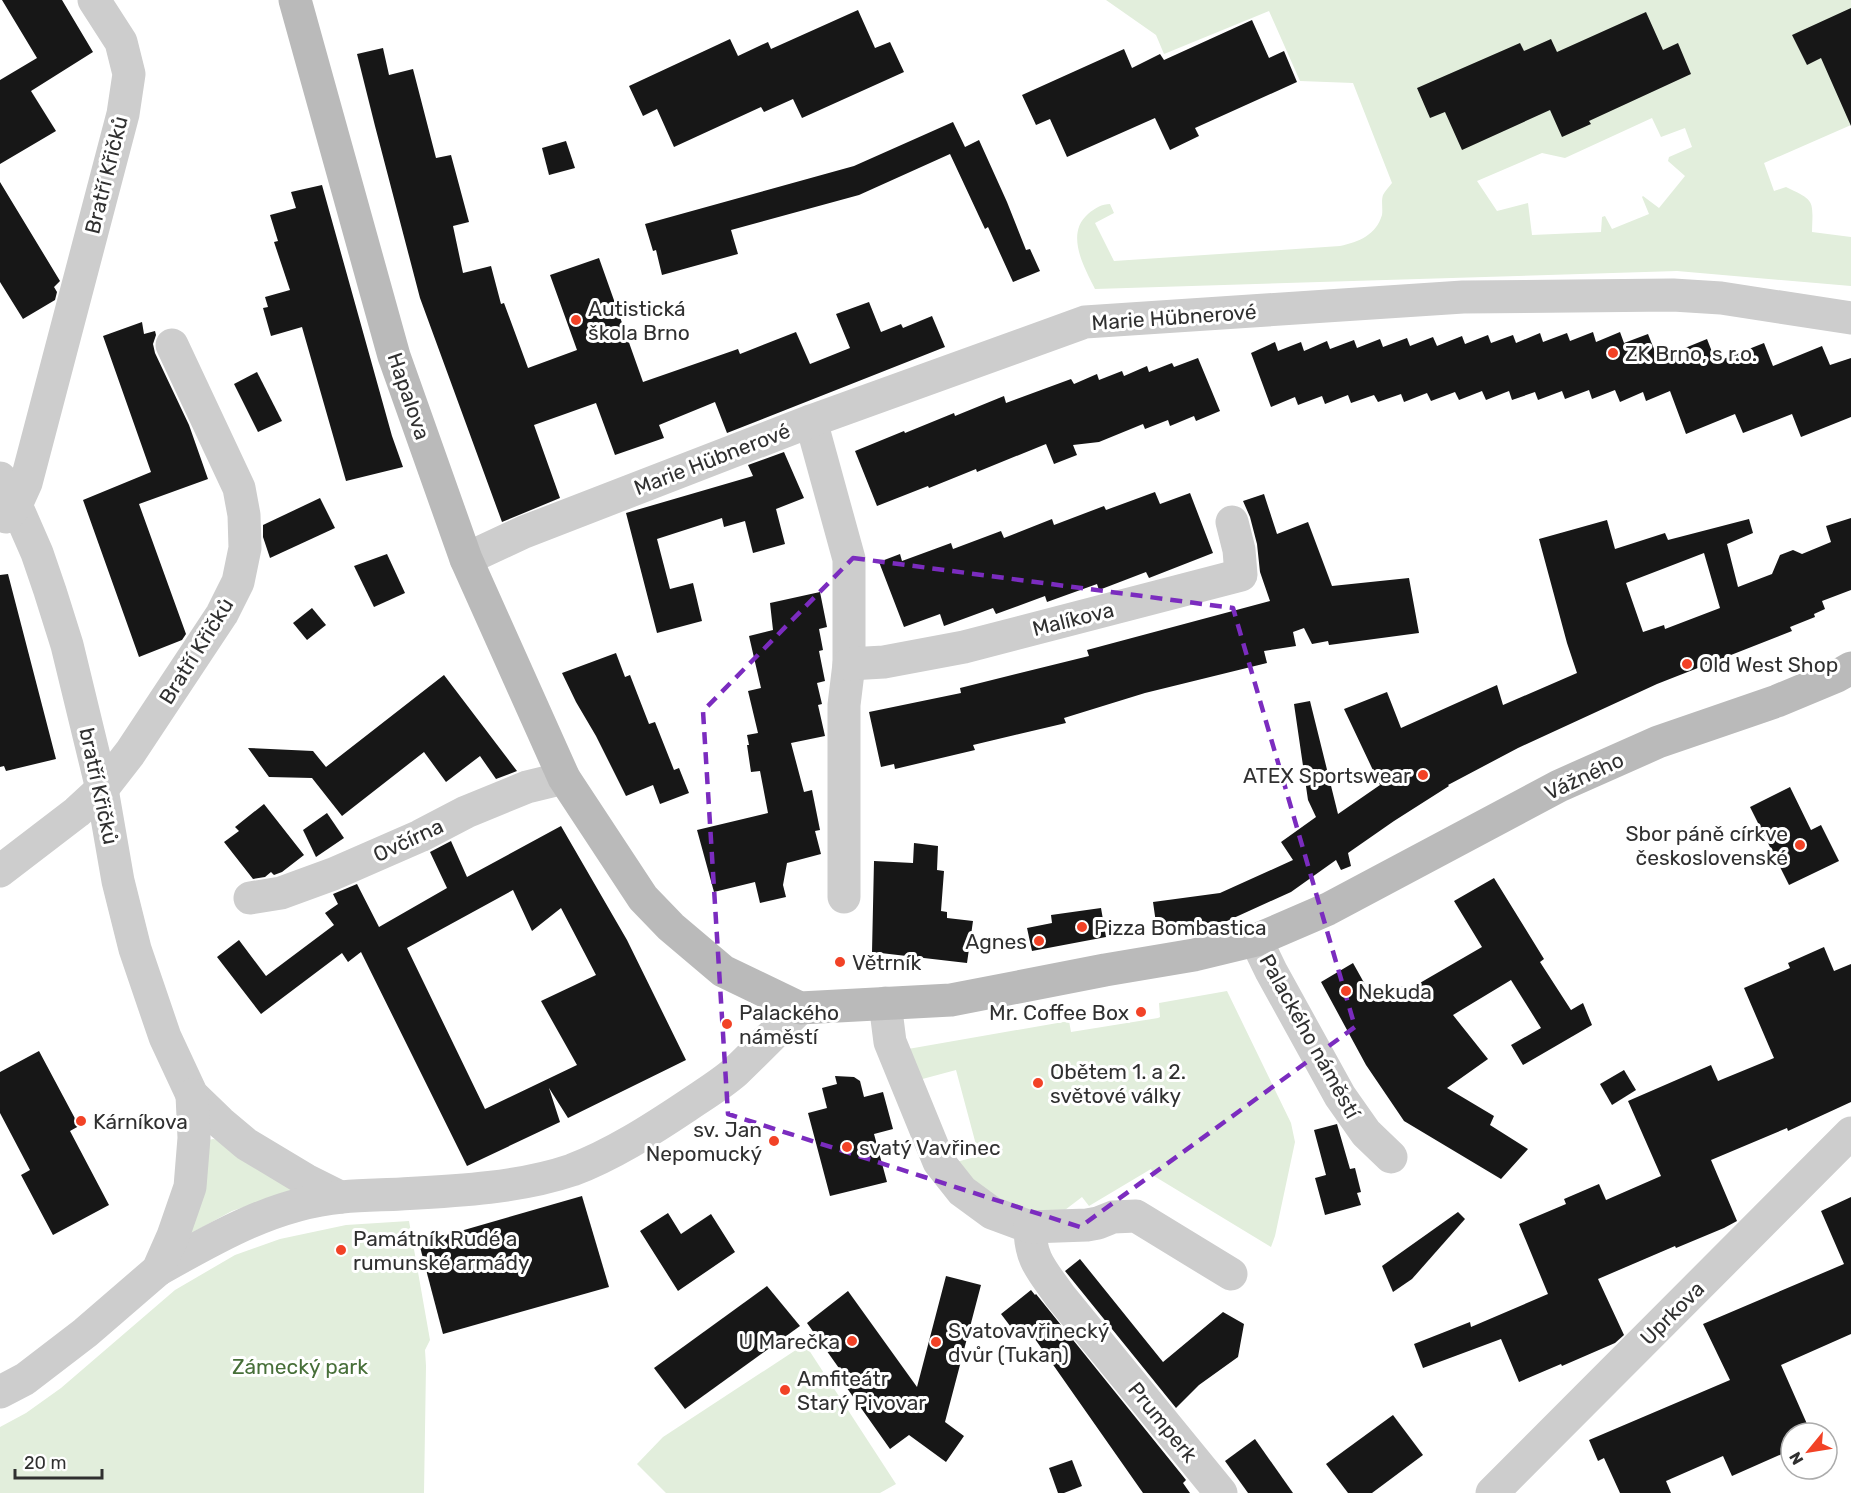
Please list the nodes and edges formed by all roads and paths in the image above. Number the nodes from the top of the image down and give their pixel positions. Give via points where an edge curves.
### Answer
1 (94, 0) edge
2 (295, 0) edge
3 (1851, 318) edge
4 (172, 345) dead end
5 (811, 421) junction
6 (5, 502) edge
7 (1232, 522) dead end
8 (466, 559) junction
9 (849, 664) junction
10 (1851, 668) edge
11 (564, 778) junction
12 (102, 789) junction
13 (0, 870) edge
14 (844, 897) dead end
15 (250, 898) dead end
16 (1328, 909) joint
17 (1256, 940) junction
18 (885, 1003) junction
19 (800, 1008) junction
20 (192, 1095) junction
21 (1851, 1133) edge
22 (1391, 1157) dead end
23 (340, 1197) junction
24 (1029, 1227) junction
25 (158, 1270) junction
26 (1231, 1274) dead end
27 (0, 1392) edge
28 (1221, 1493) edge
29 (1492, 1493) edge

1 - 6 street, Bratří Křičků via 121,42 129,74 123,114 26,483
2 - 8 street, Hapalova via 394,356
3 - 5 street, Marie Hübnerové via 1721,298 1673,295 1463,297 1085,322
4 - 12 street, Bratří Křičků via 239,488 245,548 238,582 222,614
5 - 8 street, Marie Hübnerové via 524,532
5 - 9 street via 849,559
6 - 12 street, bratří Křičků via 37,553 50,591
7 - 9 street, Malíkova via 1241,575 964,647 884,662
8 - 11 street, Hapalova
9 - 14 street via 844,705
10 - 16 street, Vážného via 1777,701 1658,742 1559,786
11 - 15 street, Ovčírna via 527,787 466,812 333,874 281,893
11 - 19 street, Palackého náměstí via 644,898 670,927 723,971
12 - 13 street, Bratří Křičků
12 - 20 street, bratří Křičků via 135,949 165,1037
16 - 17 street, Palackého náměstí
17 - 18 street, Palackého náměstí via 994,993 951,1000
17 - 22 street, Palackého náměstí via 1340,1096 1366,1133
18 - 19 street, Palackého náměstí
18 - 24 street via 890,1042 939,1162 962,1191 992,1213
19 - 23 street via 717,1085 663,1122 571,1170 502,1185
20 - 23 street via 246,1144
20 - 25 street via 190,1187
21 - 29 street, Uprkova
23 - 25 street via 259,1217
24 - 26 street via 1087,1225 1113,1216 1136,1216
24 - 28 street, Prumperk via 1036,1262 1060,1296
25 - 27 street via 85,1333 25,1379

